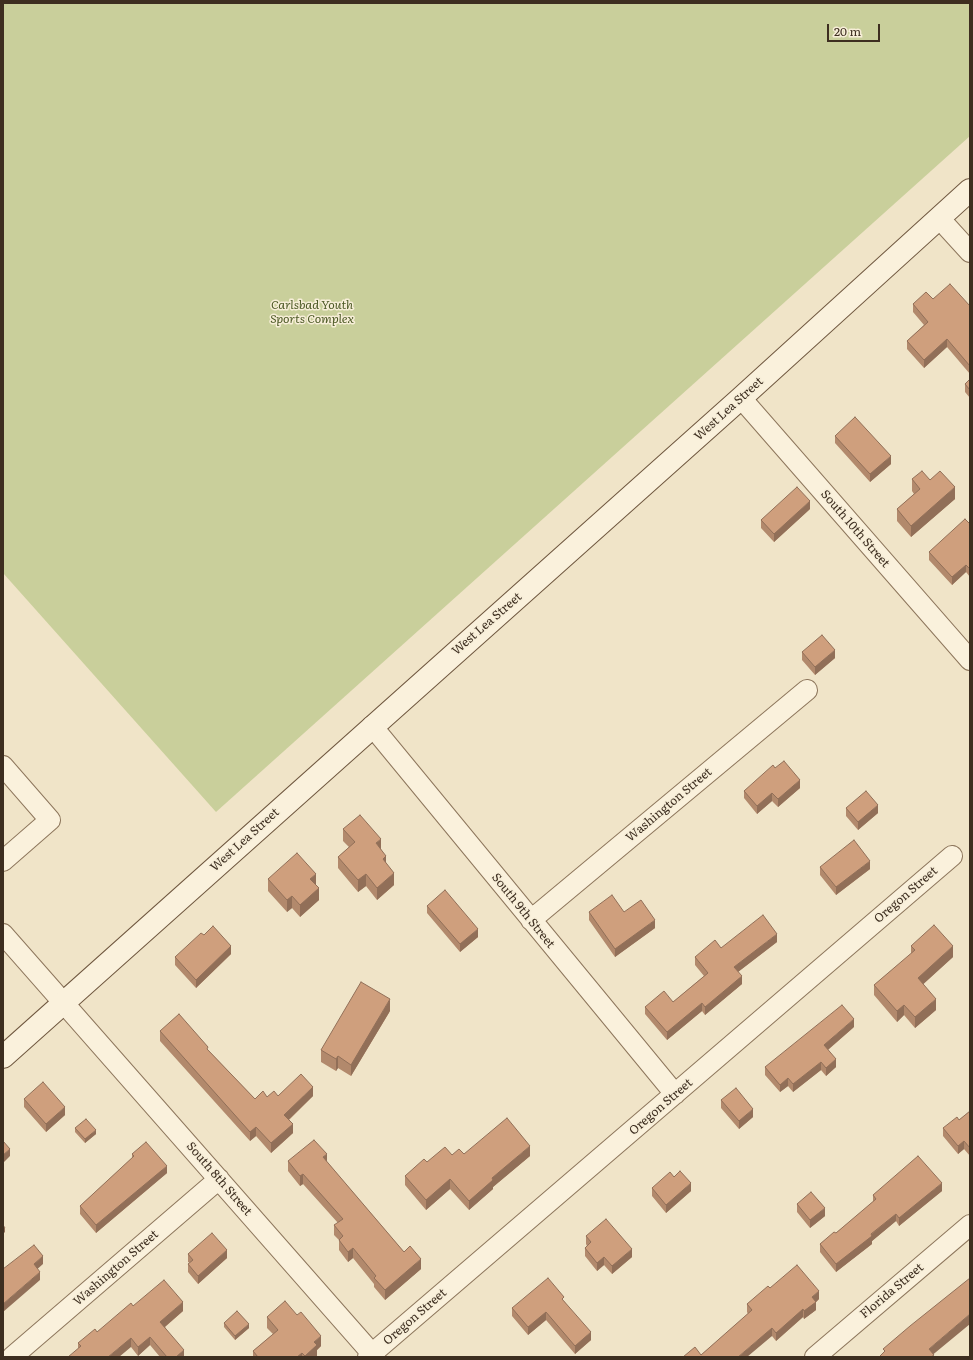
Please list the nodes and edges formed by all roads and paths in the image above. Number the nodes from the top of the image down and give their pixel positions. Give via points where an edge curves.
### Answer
1 (970, 190) edge
2 (939, 218) junction
3 (970, 252) edge
4 (741, 398) junction
5 (970, 660) edge
6 (807, 690) dead end
7 (372, 726) junction
8 (3, 766) edge
9 (952, 856) dead end
10 (3, 861) edge
11 (531, 920) junction
12 (3, 934) edge
13 (62, 1004) junction
14 (3, 1057) edge
15 (675, 1094) junction
16 (220, 1179) junction
17 (970, 1225) edge
18 (372, 1356) edge
19 (12, 1357) edge
20 (815, 1357) edge

1 - 2 main road, West Lea Street
2 - 3 street
2 - 4 main road, West Lea Street
4 - 5 street, South 10th Street
4 - 7 main road, West Lea Street
6 - 11 street, Washington Street
7 - 11 street, South 9th Street
7 - 13 main road, West Lea Street
8 - 10 street via 50,820
9 - 15 street, Oregon Street
11 - 15 street, South 9th Street
12 - 13 street, South 8th Street
13 - 14 main road, West Lea Street
13 - 16 street, South 8th Street
15 - 18 street, Oregon Street
16 - 18 street, South 8th Street
16 - 19 street, Washington Street
17 - 20 street, Florida Street

